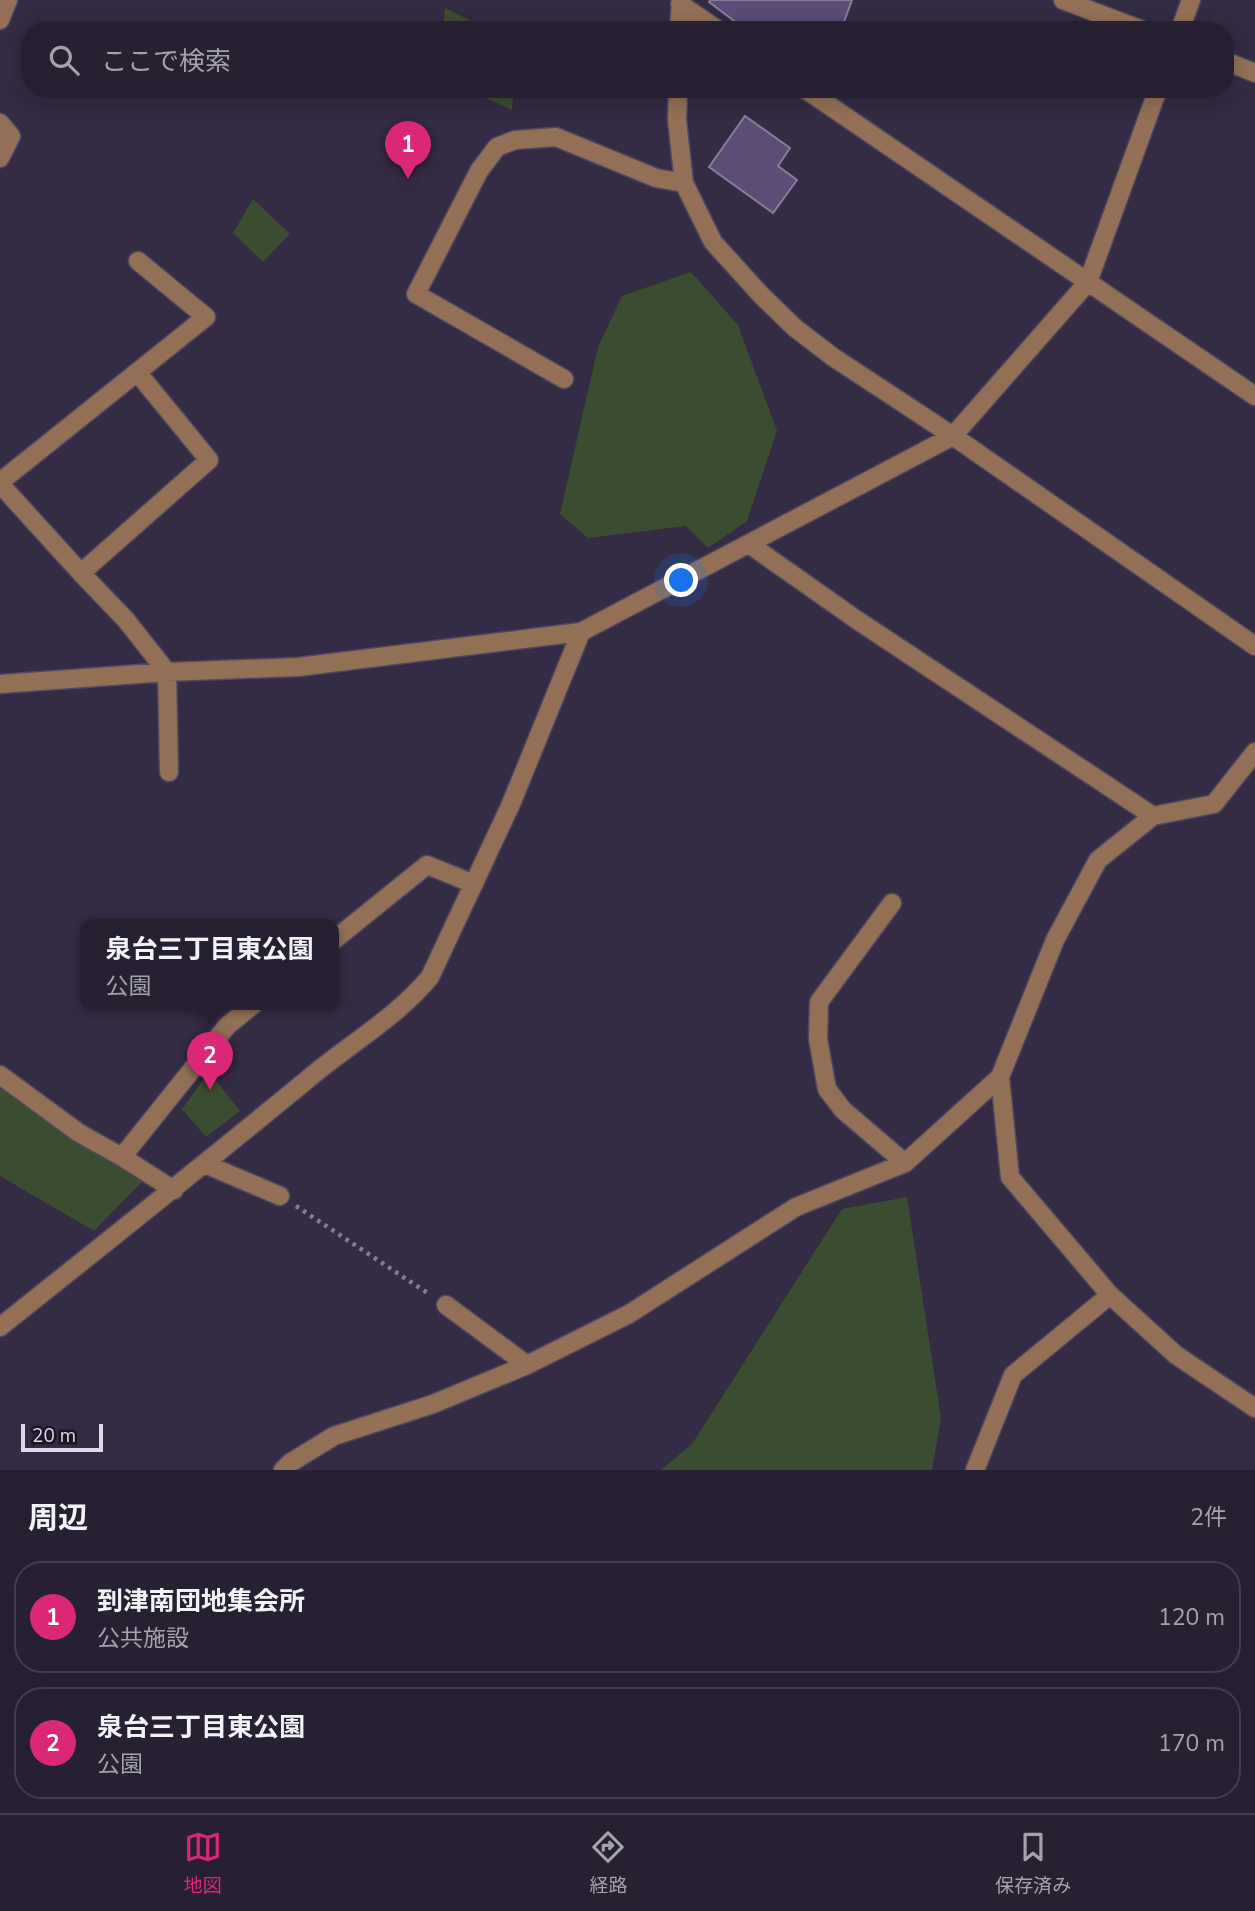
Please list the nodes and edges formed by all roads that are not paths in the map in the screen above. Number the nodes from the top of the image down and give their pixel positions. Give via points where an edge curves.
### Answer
1 (8, 0) edge
2 (1063, 0) edge
3 (1191, 0) edge
4 (681, 2) edge
5 (0, 20) edge
6 (680, 21) edge
7 (706, 21) edge
8 (1118, 21) edge
9 (1183, 21) edge
10 (1234, 65) edge
11 (1255, 73) edge
12 (678, 98) edge
13 (818, 98) edge
14 (1155, 98) edge
15 (0, 123) edge
16 (0, 158) edge
17 (684, 183) junction
18 (138, 261) dead end
19 (1088, 282) junction
20 (137, 372) junction
21 (564, 379) dead end
22 (1255, 396) edge
23 (953, 436) junction
24 (0, 483) edge
25 (749, 544) junction
26 (81, 573) junction
27 (581, 632) junction
28 (1255, 646) edge
29 (167, 672) junction
30 (0, 684) edge
31 (1255, 752) edge
32 (169, 772) dead end
33 (1153, 816) junction
34 (474, 884) junction
35 (892, 903) dead end
36 (339, 936) edge
37 (246, 1010) edge
38 (0, 1075) edge
39 (1000, 1077) junction
40 (122, 1157) junction
41 (905, 1163) junction
42 (205, 1164) junction
43 (173, 1190) junction
44 (281, 1196) road end
45 (1110, 1295) junction
46 (446, 1305) road end
47 (0, 1327) edge
48 (527, 1365) junction
49 (1255, 1408) edge
50 (283, 1470) edge
51 (975, 1470) edge

1 - 5 street
2 - 8 street
3 - 9 street
4 - 6 street
4 - 7 street
10 - 11 street
12 - 17 street
13 - 19 street
14 - 19 street
15 - 16 street via 11,136
17 - 21 street via 656,178 556,137 515,141 497,148 479,171 416,294
17 - 23 street via 713,242 795,328
18 - 20 street via 205,317
19 - 22 street
19 - 23 street
20 - 24 street
20 - 26 street via 209,460
23 - 25 street
23 - 28 street
24 - 26 street
25 - 27 street
25 - 33 street
26 - 29 street
27 - 29 street via 298,667
27 - 34 street
29 - 30 street
29 - 32 street
31 - 33 street via 1214,804
33 - 39 street via 1098,860 1055,940
34 - 36 street via 427,865
34 - 42 street via 430,977 413,997
35 - 41 street via 819,1002 818,1039 827,1089 844,1110
37 - 40 street via 226,1026
38 - 40 street via 79,1133
39 - 41 street
39 - 45 street via 1010,1177
40 - 43 street
41 - 48 street via 796,1207 629,1314
42 - 43 street
42 - 44 street
43 - 47 street
45 - 49 street via 1176,1354
45 - 51 street via 1013,1375
46 - 48 street
48 - 50 street via 433,1404 334,1436

